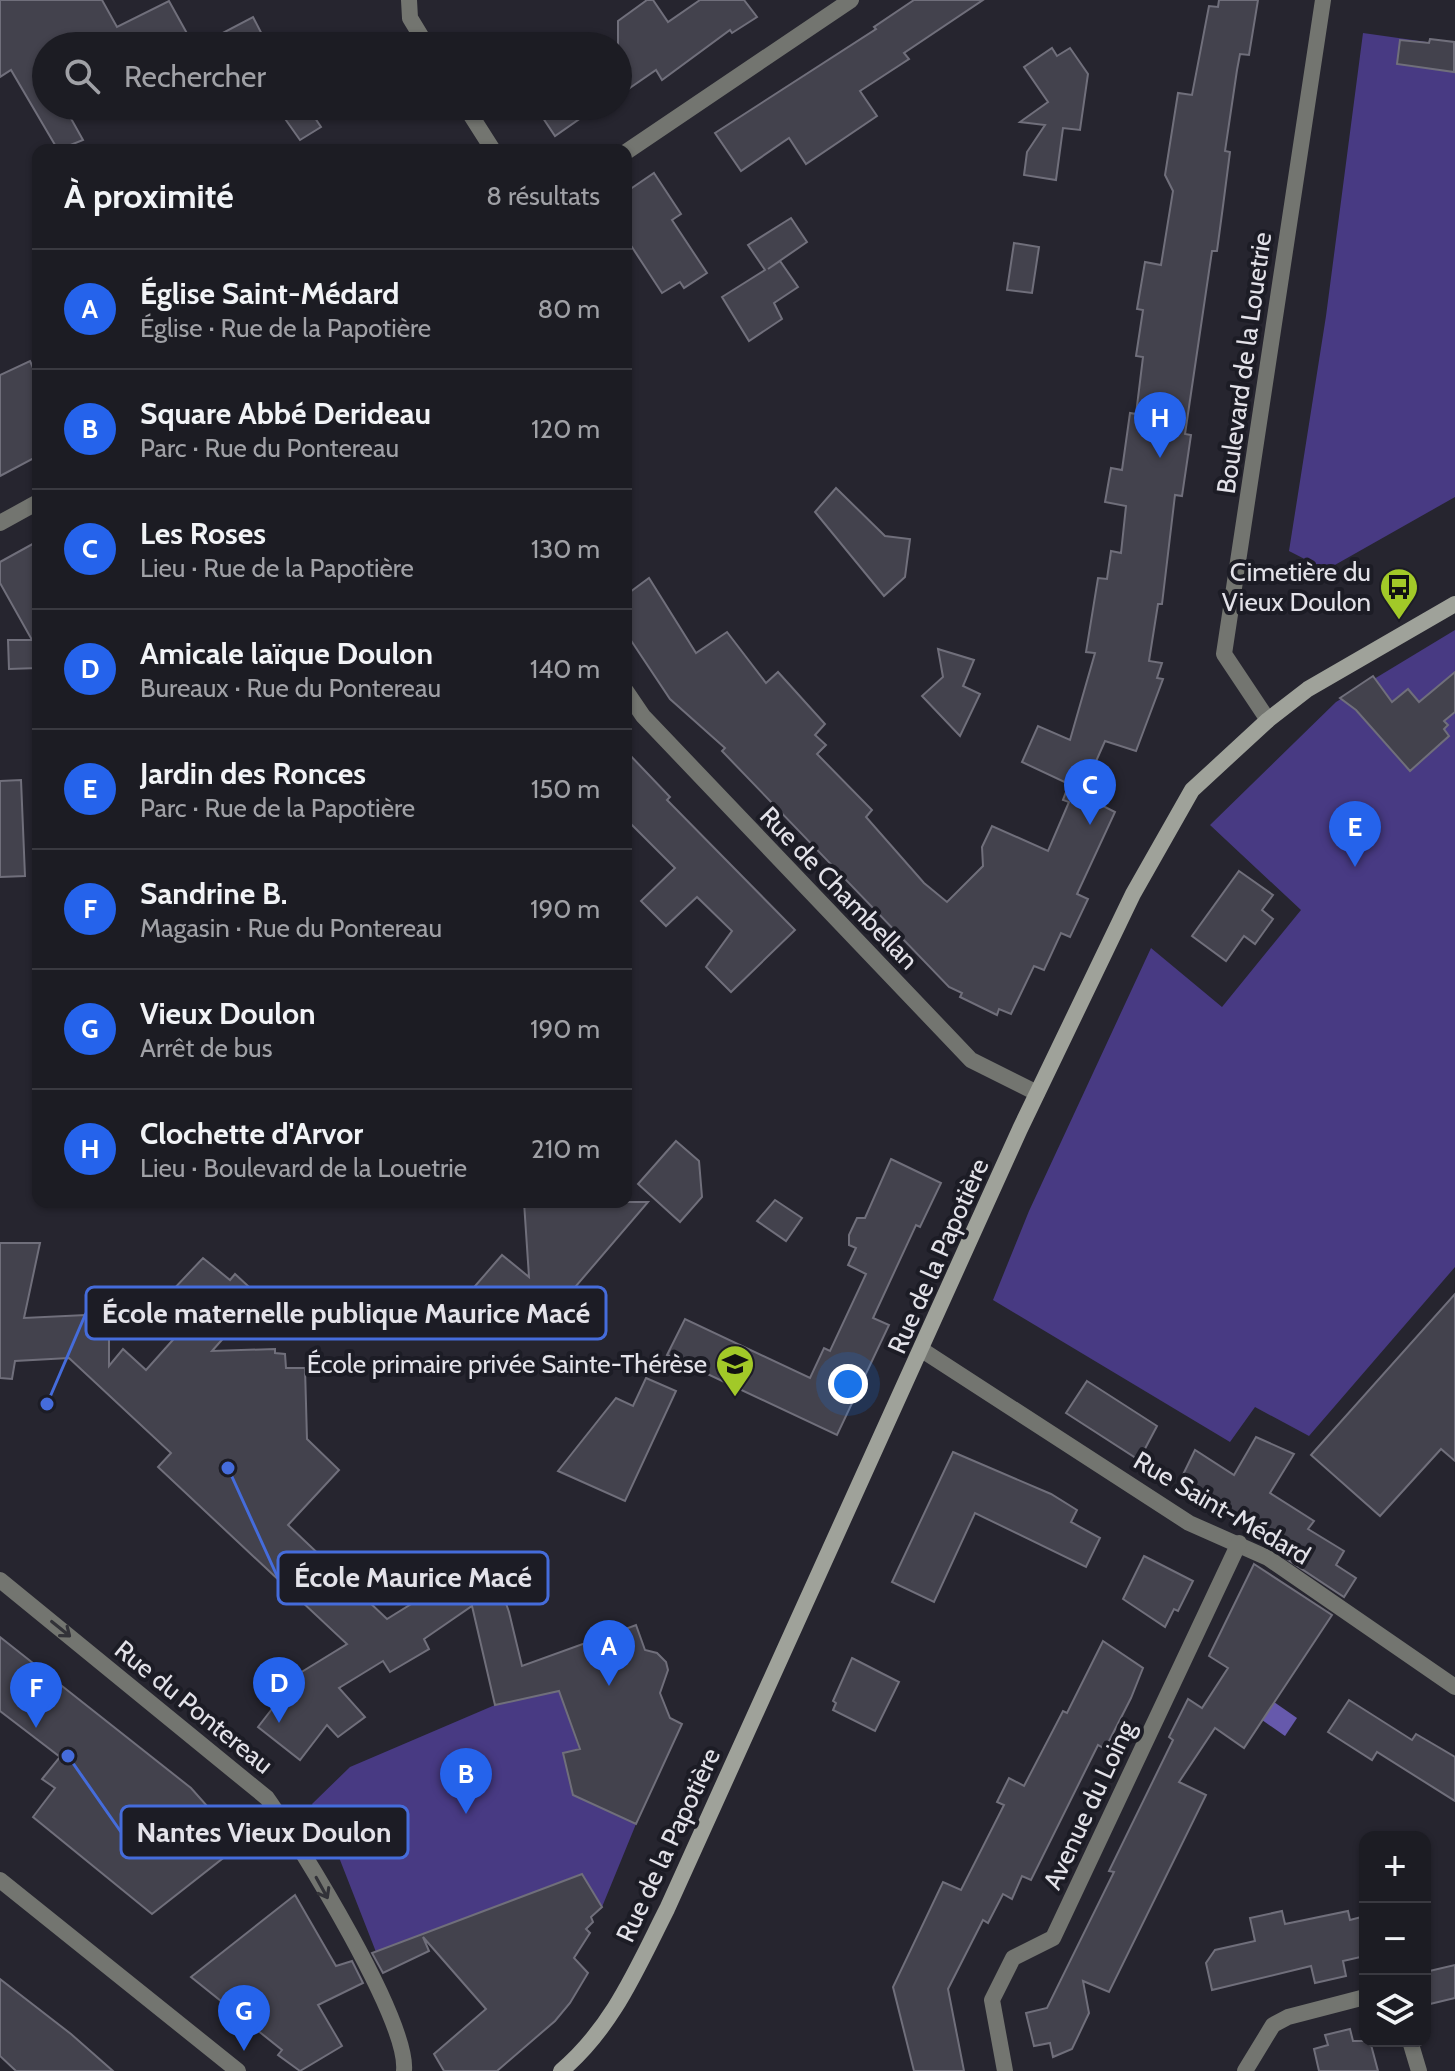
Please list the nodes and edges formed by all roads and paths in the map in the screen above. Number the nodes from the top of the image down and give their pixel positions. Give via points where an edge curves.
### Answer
1 (409, 0) edge
2 (851, 0) edge
3 (1323, 0) edge
4 (418, 32) edge
5 (474, 120) edge
6 (489, 144) edge
7 (632, 148) edge
8 (32, 505) edge
9 (0, 523) edge
10 (1455, 604) edge
11 (632, 700) edge
12 (1268, 720) junction
13 (1037, 1093) junction
14 (922, 1350) junction
15 (1239, 1543) junction
16 (0, 1580) edge
17 (1455, 1687) edge
18 (0, 1880) edge
19 (1359, 1999) edge
20 (1412, 2047) edge
21 (238, 2071) edge
22 (404, 2071) edge
23 (561, 2071) edge
24 (1005, 2071) edge
25 (1245, 2071) edge
26 (1419, 2071) edge

1 - 4 street via 410,18
2 - 7 street
3 - 12 street, Boulevard de la Louetrie via 1224,654
5 - 6 street
8 - 9 street
10 - 12 street, Rue de la Papotière via 1361,656
11 - 13 street, Rue de Chambellan via 971,1060
12 - 13 street, Rue de la Papotière via 1192,790 1133,894
13 - 14 street, Rue de la Papotière
14 - 15 street, Rue Saint-Médard via 1189,1523
14 - 23 street, Rue de la Papotière via 667,1909 613,2016
15 - 17 street, Rue Saint-Médard
15 - 24 street, Avenue du Loing via 1053,1938 1013,1958 992,2000
16 -> 22 street, Rue du Pontereau via 267,1798 370,1974 399,2038
18 - 21 street
19 - 25 street via 1273,2025
20 - 26 street

